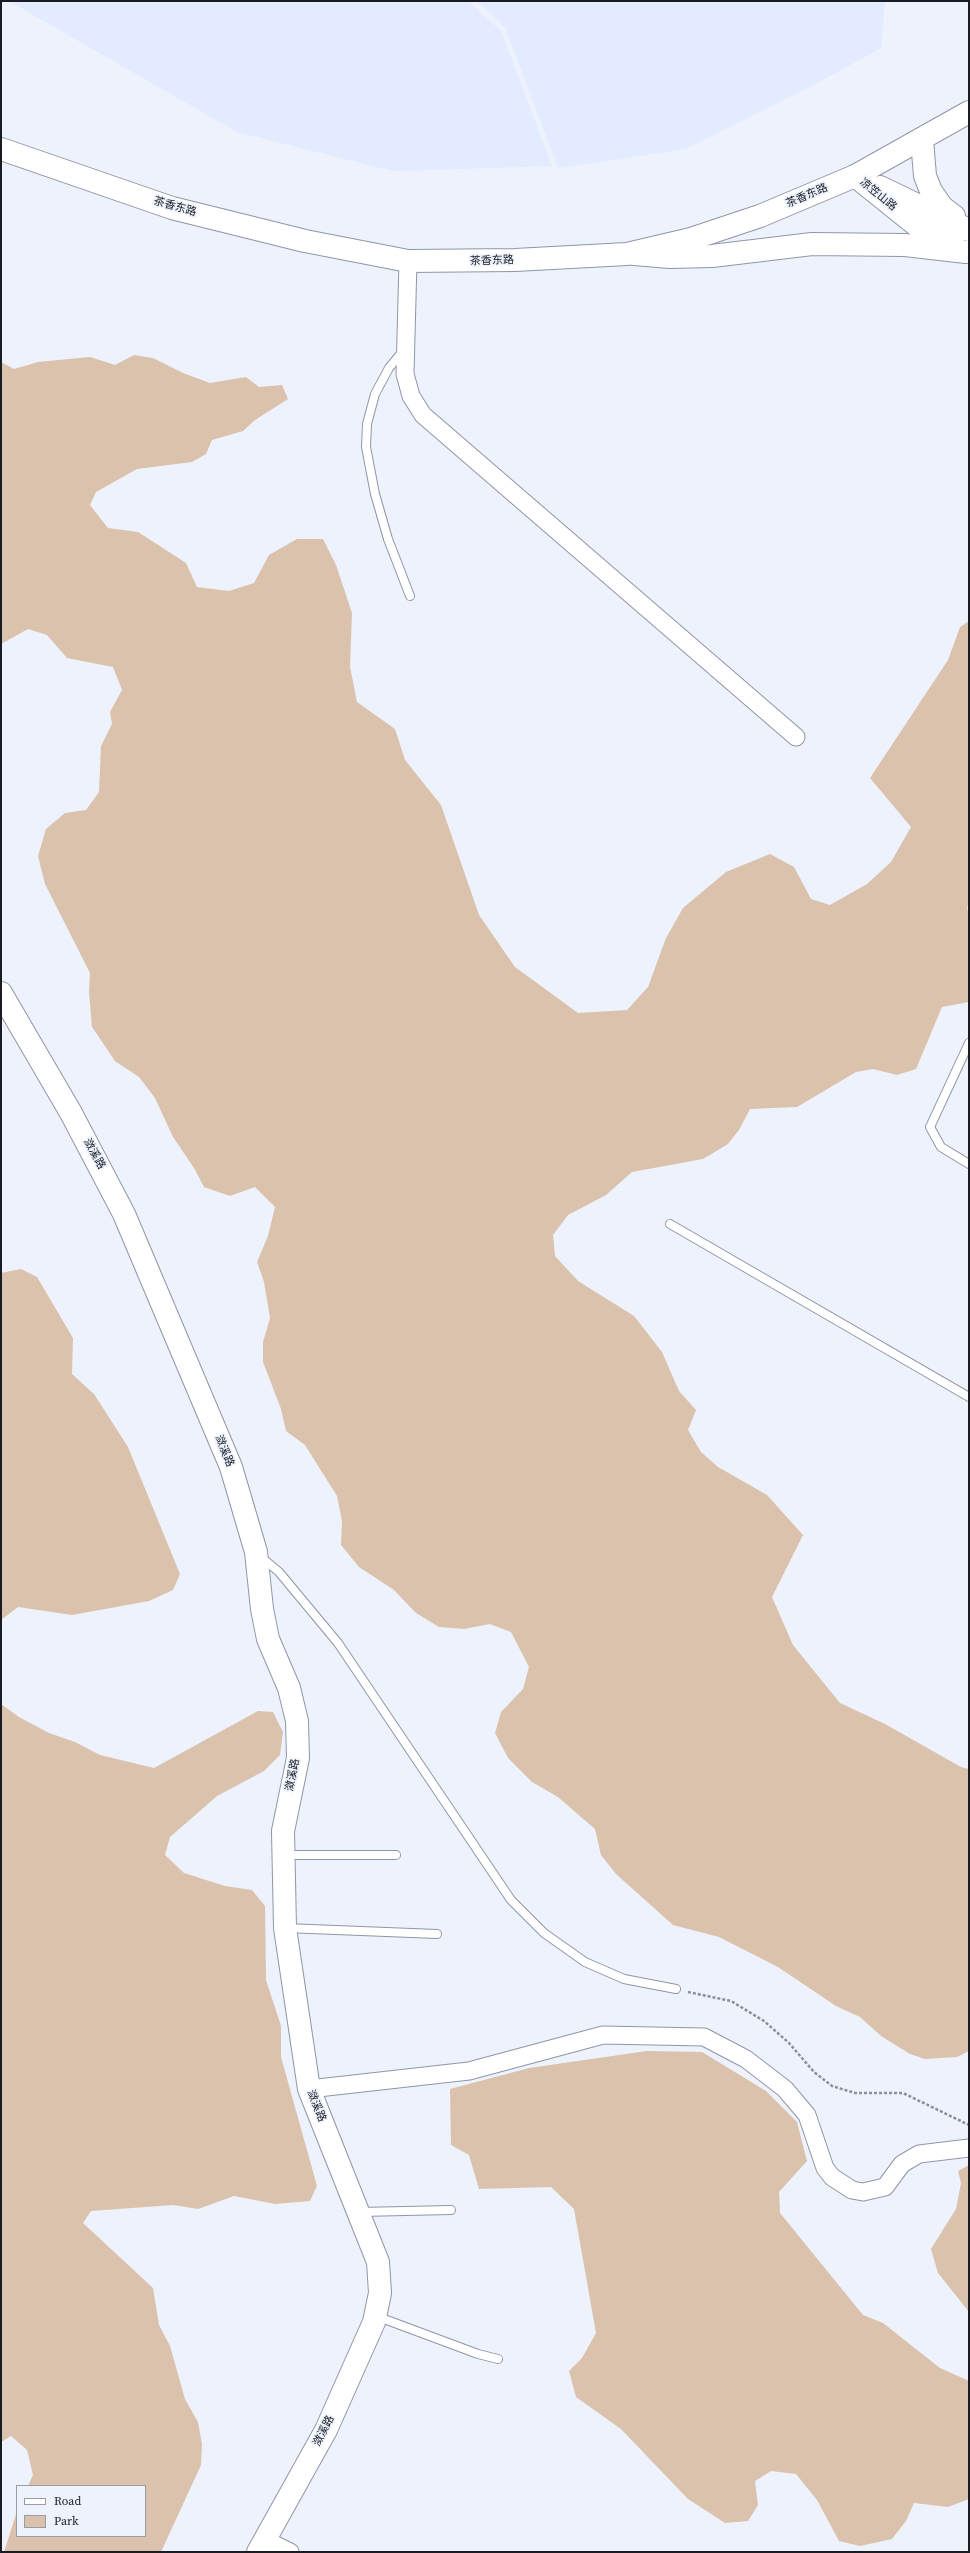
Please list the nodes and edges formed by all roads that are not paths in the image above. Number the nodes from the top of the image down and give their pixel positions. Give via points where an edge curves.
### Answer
1 (969, 112) edge
2 (922, 140) junction
3 (1, 149) edge
4 (855, 176) junction
5 (969, 229) edge
6 (968, 253) edge
7 (627, 254) junction
8 (408, 261) junction
9 (404, 350) junction
10 (410, 596) dead end
11 (796, 737) dead end
12 (1, 993) edge
13 (969, 1043) edge
14 (969, 1164) edge
15 (670, 1224) dead end
16 (969, 1397) edge
17 (256, 1552) junction
18 (284, 1855) junction
19 (396, 1855) dead end
20 (285, 1928) junction
21 (437, 1934) dead end
22 (676, 1989) road end
23 (309, 2089) junction
24 (969, 2148) edge
25 (451, 2210) dead end
26 (358, 2212) junction
27 (376, 2315) junction
28 (498, 2359) dead end
29 (261, 2546) edge
30 (290, 2552) edge

1 - 2 main road, 茶香东路
2 - 4 main road, 茶香东路
2 - 5 main road via 925,176 931,191 942,207
3 - 8 main road, 茶香东路 via 172,208 305,241
4 - 5 main road, 凉笠山路
4 - 6 main road, 凉笠山路 via 916,225
4 - 7 main road, 茶香东路 via 760,216 691,239
6 - 7 main road via 905,245 812,244 712,256
7 - 8 main road, 茶香东路 via 515,260
8 - 9 street
9 - 10 lane via 389,368 376,394 367,424 366,447 375,494 388,539
9 - 11 street via 405,374 411,396 423,415
12 - 17 main road, 潋溪路 via 71,1113 124,1214 231,1467
13 - 14 lane via 930,1127 941,1147
15 - 16 lane
17 - 18 main road, 潋溪路 via 268,1639 289,1688 297,1721 298,1758 282,1831
17 - 22 lane via 279,1572 338,1643 507,1893 544,1934 585,1962 624,1978
18 - 19 lane
18 - 20 main road, 潋溪路 via 282,1876
20 - 21 lane
20 - 23 main road, 潋溪路
23 - 24 street via 469,2071 603,2035 704,2037 746,2059 785,2089 807,2115 825,2168 832,2177 852,2190 863,2192 885,2187 902,2164 919,2154
23 - 26 main road, 潋溪路
25 - 26 lane
26 - 27 main road, 潋溪路 via 378,2262 380,2293
27 - 28 lane via 478,2354
27 - 29 main road, 潋溪路 via 326,2430
29 - 30 street

